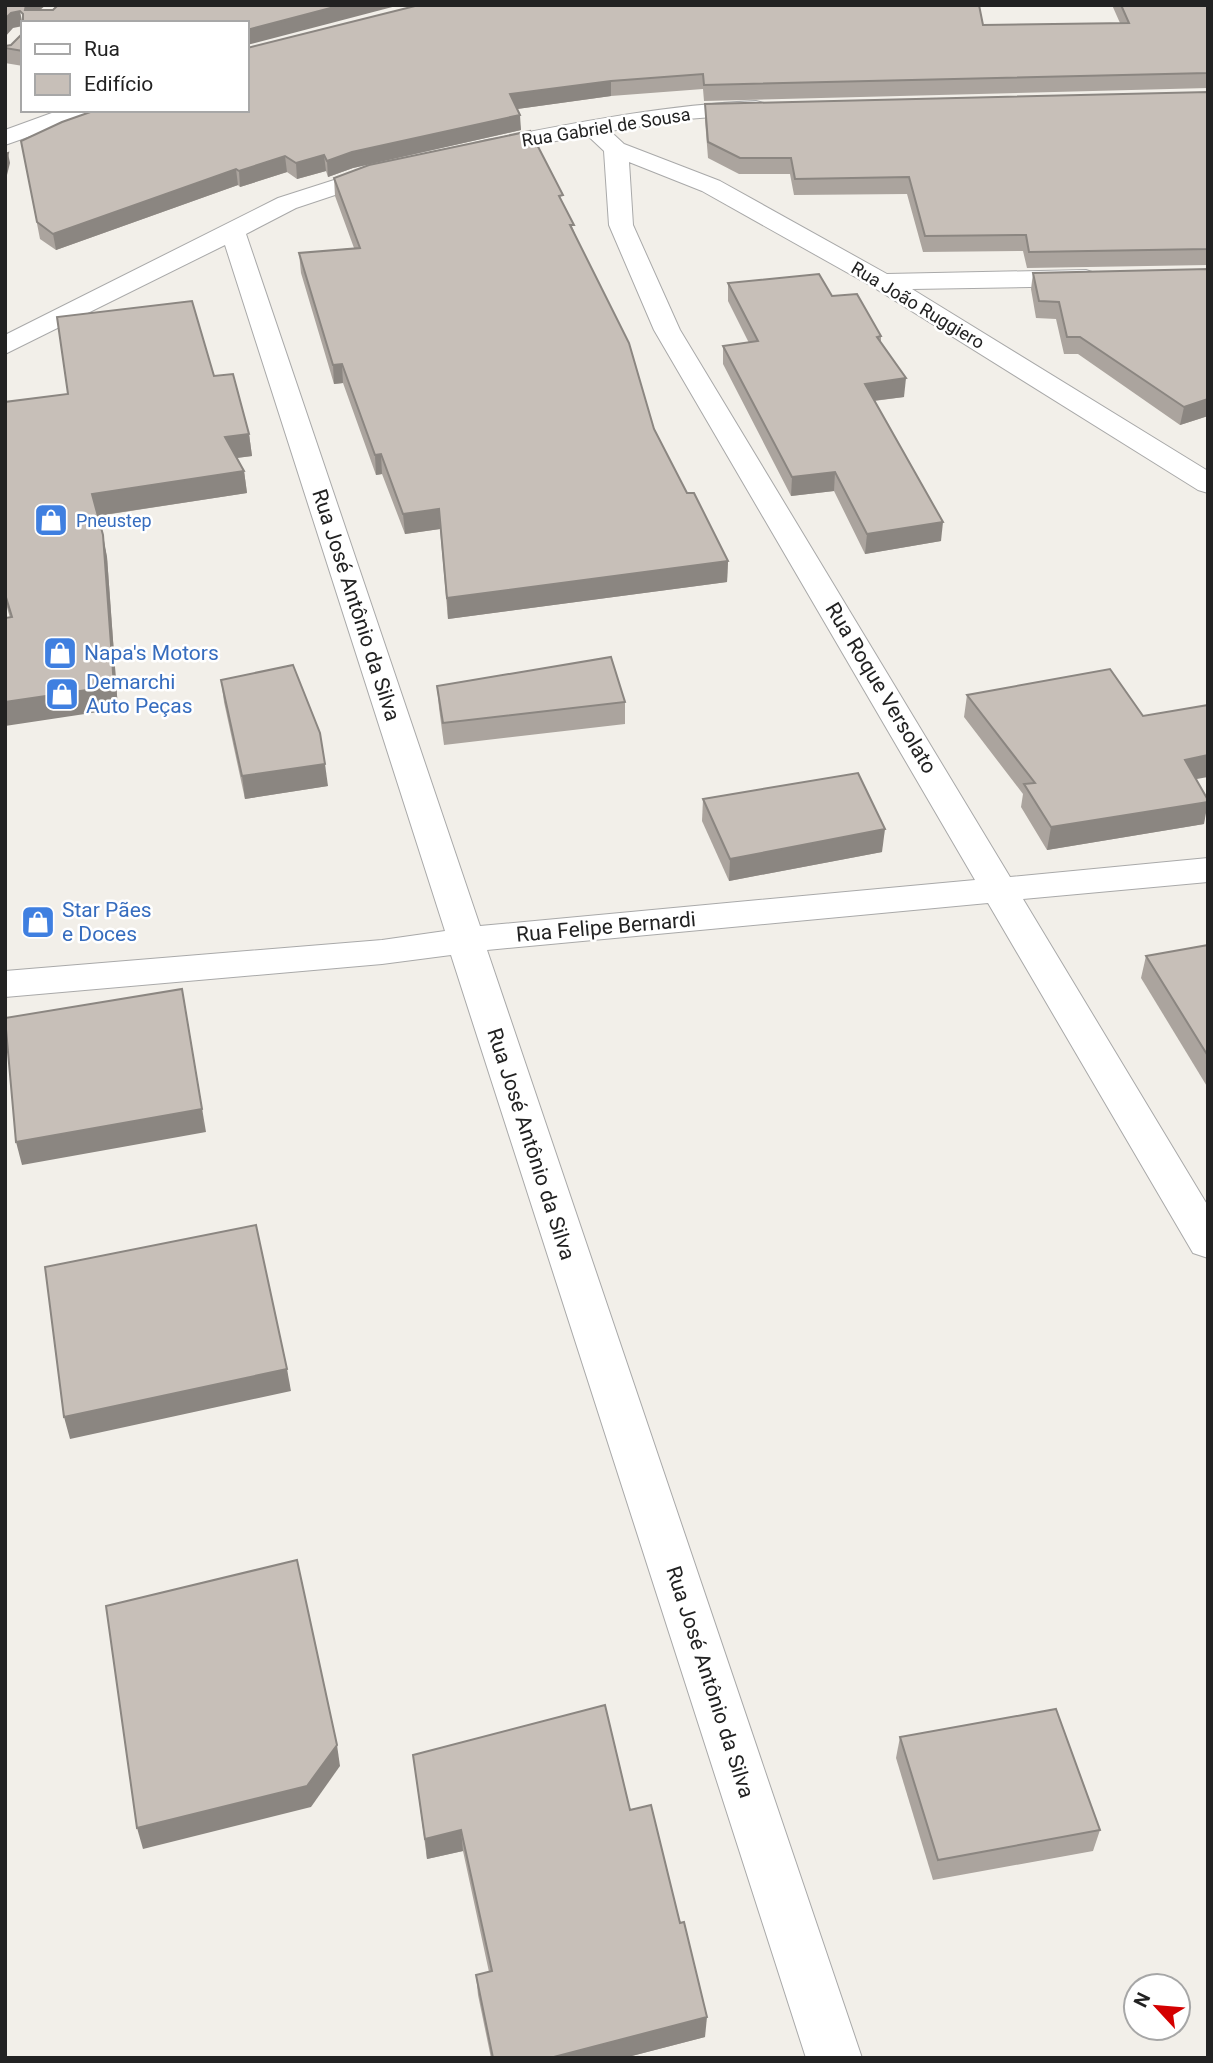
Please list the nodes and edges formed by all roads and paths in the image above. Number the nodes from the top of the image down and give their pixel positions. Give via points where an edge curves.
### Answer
1 (783, 107) edge
2 (76, 112) edge
3 (591, 126) junction
4 (5, 138) edge
5 (616, 149) junction
6 (464, 152) edge
7 (400, 167) edge
8 (232, 229) junction
9 (1113, 277) edge
10 (881, 282) junction
11 (5, 346) edge
12 (1208, 484) edge
13 (1208, 870) edge
14 (1001, 890) junction
15 (466, 940) junction
16 (5, 984) edge
17 (1208, 1242) edge
18 (834, 2058) edge

1 - 3 street, Rua Gabriel de Sousa via 716,109
2 - 4 street
3 - 5 street
3 - 6 street, Rua Gabriel de Sousa
5 - 10 street, Rua João Ruggiero via 711,186
5 - 14 street, Rua Roque Versolato via 621,225 667,330
7 - 8 street via 287,203
8 - 11 street
8 - 15 street, Rua José Antônio da Silva
9 - 10 street
10 - 12 street, Rua João Ruggiero
13 - 14 street, Rua Felipe Bernardi
14 - 15 street, Rua Felipe Bernardi
14 - 17 street, Rua Roque Versolato
15 - 16 street, Rua Felipe Bernardi via 382,952
15 - 18 street, Rua José Antônio da Silva

